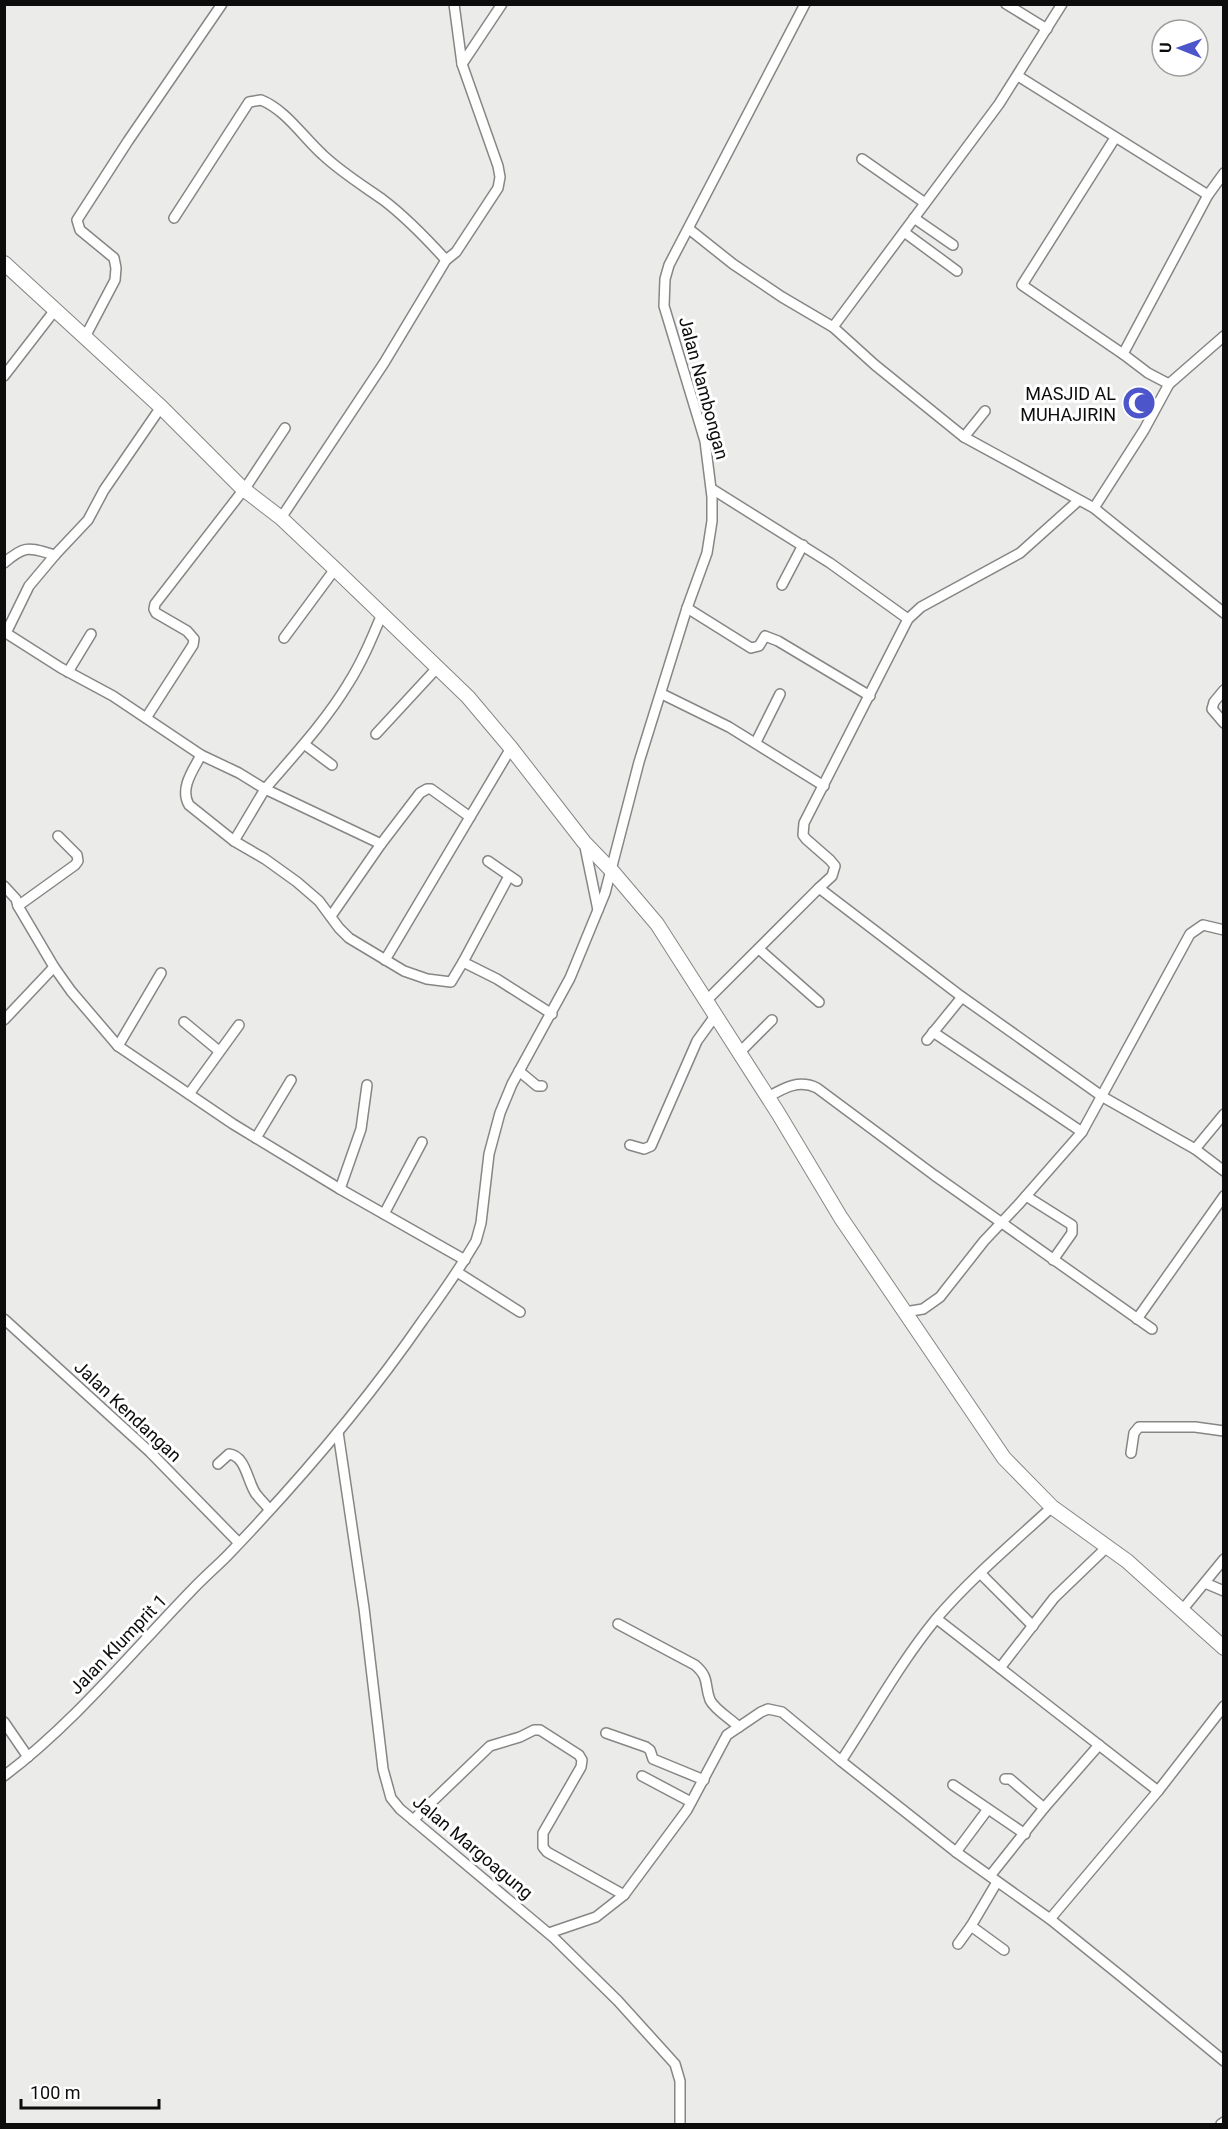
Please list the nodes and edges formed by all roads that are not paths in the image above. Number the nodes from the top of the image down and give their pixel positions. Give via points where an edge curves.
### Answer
1 (222, 4) edge
2 (454, 4) edge
3 (502, 4) edge
4 (805, 4) edge
5 (1006, 4) edge
6 (1062, 4) edge
7 (1047, 29) junction
8 (462, 64) junction
9 (1018, 76) junction
10 (1115, 138) junction
11 (862, 159) dead end
12 (1224, 173) edge
13 (1208, 195) junction
14 (925, 203) junction
15 (174, 218) dead end
16 (914, 218) junction
17 (689, 229) junction
18 (904, 232) junction
19 (953, 245) dead end
20 (446, 260) junction
21 (4, 263) edge
22 (957, 271) dead end
23 (55, 310) junction
24 (833, 327) junction
25 (1224, 336) edge
26 (85, 337) junction
27 (1123, 354) junction
28 (4, 376) edge
29 (1169, 384) junction
30 (161, 407) junction
31 (985, 411) dead end
32 (285, 428) dead end
33 (964, 437) junction
34 (243, 488) junction
35 (712, 489) junction
36 (1078, 501) junction
37 (1094, 508) junction
38 (281, 518) junction
39 (803, 545) junction
40 (55, 555) junction
41 (4, 562) edge
42 (335, 568) junction
43 (782, 585) dead end
44 (687, 608) junction
45 (1224, 613) edge
46 (382, 614) junction
47 (908, 619) junction
48 (7, 620) edge
49 (91, 634) dead end
50 (284, 638) dead end
51 (437, 668) junction
52 (68, 672) junction
53 (1224, 690) edge
54 (662, 694) junction
55 (780, 694) dead end
56 (870, 696) junction
57 (146, 718) junction
58 (1224, 723) edge
59 (376, 734) dead end
60 (756, 742) junction
61 (304, 744) junction
62 (511, 748) junction
63 (201, 755) junction
64 (332, 765) dead end
65 (824, 786) junction
66 (266, 789) junction
67 (470, 817) junction
68 (58, 836) dead end
69 (234, 841) junction
70 (584, 842) junction
71 (381, 844) junction
72 (488, 861) dead end
73 (612, 871) junction
74 (4, 886) edge
75 (819, 888) junction
76 (18, 906) junction
77 (598, 910) junction
78 (331, 916) junction
79 (1224, 930) edge
80 (759, 949) junction
81 (385, 960) junction
82 (463, 962) junction
83 (54, 967) junction
84 (161, 973) dead end
85 (962, 997) junction
86 (706, 1001) junction
87 (819, 1002) dead end
88 (552, 1014) junction
89 (715, 1016) junction
90 (4, 1020) edge
91 (772, 1020) dead end
92 (184, 1022) dead end
93 (238, 1025) dead end
94 (933, 1032) junction
95 (927, 1040) dead end
96 (118, 1046) junction
97 (219, 1051) junction
98 (739, 1053) junction
99 (519, 1071) junction
100 (291, 1080) dead end
101 (367, 1084) dead end
102 (543, 1086) dead end
103 (189, 1094) junction
104 (768, 1097) junction
105 (1103, 1097) junction
106 (1224, 1114) edge
107 (1082, 1132) junction
108 (256, 1138) junction
109 (422, 1142) dead end
110 (630, 1144) dead end
111 (1195, 1149) junction
112 (1224, 1171) edge
113 (340, 1189) junction
114 (1026, 1196) junction
115 (1224, 1196) edge
116 (384, 1214) junction
117 (1001, 1224) junction
118 (465, 1260) junction
119 (1053, 1260) junction
120 (457, 1272) junction
121 (520, 1312) dead end
122 (910, 1314) junction
123 (4, 1319) edge
124 (1137, 1319) junction
125 (1152, 1329) dead end
126 (1224, 1431) edge
127 (338, 1432) junction
128 (1131, 1453) dead end
129 (218, 1464) dead end
130 (1053, 1507) junction
131 (269, 1509) junction
132 (239, 1543) junction
133 (1108, 1546) junction
134 (1224, 1559) edge
135 (981, 1574) junction
136 (1204, 1583) junction
137 (1224, 1591) edge
138 (1183, 1609) junction
139 (937, 1619) junction
140 (618, 1624) dead end
141 (1033, 1626) junction
142 (1224, 1648) edge
143 (1000, 1668) junction
144 (1224, 1706) edge
145 (4, 1722) edge
146 (739, 1727) junction
147 (606, 1733) dead end
148 (1099, 1745) junction
149 (28, 1757) junction
150 (841, 1761) junction
151 (4, 1776) edge
152 (642, 1776) dead end
153 (1005, 1779) dead end
154 (704, 1780) junction
155 (953, 1785) dead end
156 (1158, 1791) junction
157 (691, 1802) junction
158 (1044, 1808) junction
159 (988, 1809) junction
160 (413, 1820) junction
161 (1024, 1834) junction
162 (956, 1852) junction
163 (994, 1879) junction
164 (624, 1895) junction
165 (1050, 1919) junction
166 (971, 1926) junction
167 (549, 1933) junction
168 (958, 1944) dead end
169 (1004, 1950) dead end
170 (1224, 2061) edge
171 (680, 2124) edge

1 - 26 street via 77,220 80,230 114,258 116,268 115,280
2 - 8 street
3 - 8 street
4 - 17 street, Jalan Nambongan
5 - 7 street
6 - 7 street
7 - 9 street
8 - 20 street via 500,177 498,188 456,252
9 - 10 street
9 - 14 street
10 - 13 street
10 - 27 street via 1022,285
11 - 14 street
12 - 13 street
13 - 27 street
14 - 16 street
15 - 20 street via 249,102 261,100 287,118 322,155 399,213
16 - 18 street
16 - 19 street
17 - 24 street via 733,264
17 - 35 street, Jalan Nambongan via 669,265 664,306 705,441
18 - 22 street
18 - 24 street
20 - 38 street via 378,373
21 - 23 street
23 - 26 street
23 - 28 street
24 - 33 street
25 - 29 street
26 - 30 street
27 - 29 street
29 - 37 street
30 - 34 street
30 - 40 street via 88,520
31 - 33 street
32 - 34 street
33 - 36 street
34 - 38 street
34 - 57 street via 155,604 156,613 194,639
35 - 39 street
35 - 44 street, Jalan Nambongan via 710,541
36 - 37 street
36 - 47 street via 1020,554 921,607
37 - 45 street
38 - 42 street
39 - 43 street
39 - 47 street
40 - 41 street via 24,549
40 - 48 street
42 - 46 street
42 - 50 street
44 - 54 street, Jalan Nambongan
44 - 56 street via 751,648 757,648 765,636 778,642
46 - 51 street
46 - 61 street via 348,684
47 - 56 street
48 - 52 street via 6,633
49 - 52 street
51 - 59 street
51 - 62 street via 468,697
52 - 57 street
53 - 58 street via 1212,709
54 - 60 street
54 - 73 street, Jalan Nambongan via 639,762
55 - 60 street
56 - 65 street
57 - 63 street
60 - 65 street
61 - 64 street
61 - 66 street
62 - 67 street
62 - 70 street
63 - 66 street
63 - 69 street via 189,777 186,800 193,810
65 - 75 street via 803,829 806,838 835,866 832,876
66 - 69 street
66 - 71 street
67 - 71 street via 427,789
67 - 81 street
68 - 76 street via 78,861
69 - 78 street via 297,882
70 - 73 street
70 - 77 street
71 - 78 street
72 - 82 street via 513,879
73 - 77 street, Jalan Nambongan
73 - 86 street via 657,924
74 - 76 street
75 - 80 street
75 - 85 street
76 - 83 street
77 - 88 street, Jalan Nambongan
78 - 81 street via 344,934
79 - 105 street via 1203,925 1190,934
80 - 86 street
80 - 87 street
81 - 82 street via 404,971 450,982
82 - 88 street via 507,984
83 - 90 street
83 - 96 street
84 - 96 street
85 - 94 street
85 - 105 street
86 - 89 street
88 - 99 street, Jalan Nambongan
89 - 98 street
89 - 110 street via 697,1041 651,1146 644,1149
91 - 98 street
92 - 97 street
93 - 97 street
94 - 95 street
94 - 107 street
96 - 103 street
97 - 103 street
98 - 104 street
99 - 102 street via 537,1086
99 - 118 street, Jalan Nambongan via 493,1136 481,1223
100 - 108 street
101 - 113 street via 361,1129
103 - 108 street
104 - 117 street via 794,1084 817,1088
104 - 122 street via 841,1218
105 - 107 street
105 - 111 street
106 - 111 street
107 - 114 street
108 - 113 street
109 - 116 street
111 - 112 street
113 - 116 street
114 - 117 street
114 - 119 street via 1071,1225 1072,1233
115 - 124 street
116 - 118 street
117 - 119 street
117 - 122 street via 940,1297
118 - 120 street, Jalan Klumprit 1
119 - 124 street
120 - 121 street
120 - 127 street, Jalan Klumprit 1 via 390,1368
122 - 130 street via 1004,1458
123 - 132 street, Jalan Kendangan via 150,1452
124 - 125 street
126 - 128 street via 1139,1427
127 - 131 street, Jalan Klumprit 1
127 - 160 street, Jalan Margoagung via 383,1769 393,1801
129 - 131 street via 229,1454 235,1455 255,1493
130 - 133 street
130 - 135 street
131 - 132 street, Jalan Klumprit 1
132 - 149 street, Jalan Klumprit 1
133 - 138 street
133 - 141 street via 1054,1598
134 - 136 street
135 - 139 street
135 - 141 street
136 - 137 street
136 - 138 street
138 - 142 street
139 - 143 street
139 - 150 street
140 - 146 street via 695,1665 707,1679 711,1702
141 - 143 street
143 - 148 street
144 - 156 street
145 - 149 street
146 - 150 street via 768,1709 783,1712
146 - 154 street via 723,1741
147 - 154 street via 649,1748 653,1759
148 - 156 street
148 - 158 street
149 - 151 street, Jalan Klumprit 1
150 - 162 street
152 - 157 street
153 - 158 street
154 - 157 street
155 - 159 street
156 - 165 street
157 - 164 street
158 - 161 street
159 - 161 street
159 - 162 street
160 - 164 street via 490,1746 540,1730 582,1760 543,1833 543,1847
160 - 167 street, Jalan Margoagung
161 - 163 street
162 - 163 street
163 - 165 street
163 - 166 street
164 - 167 street via 596,1917
165 - 170 street
166 - 168 street
166 - 169 street
167 - 171 street, Jalan Margoagung via 675,2064 680,2081

